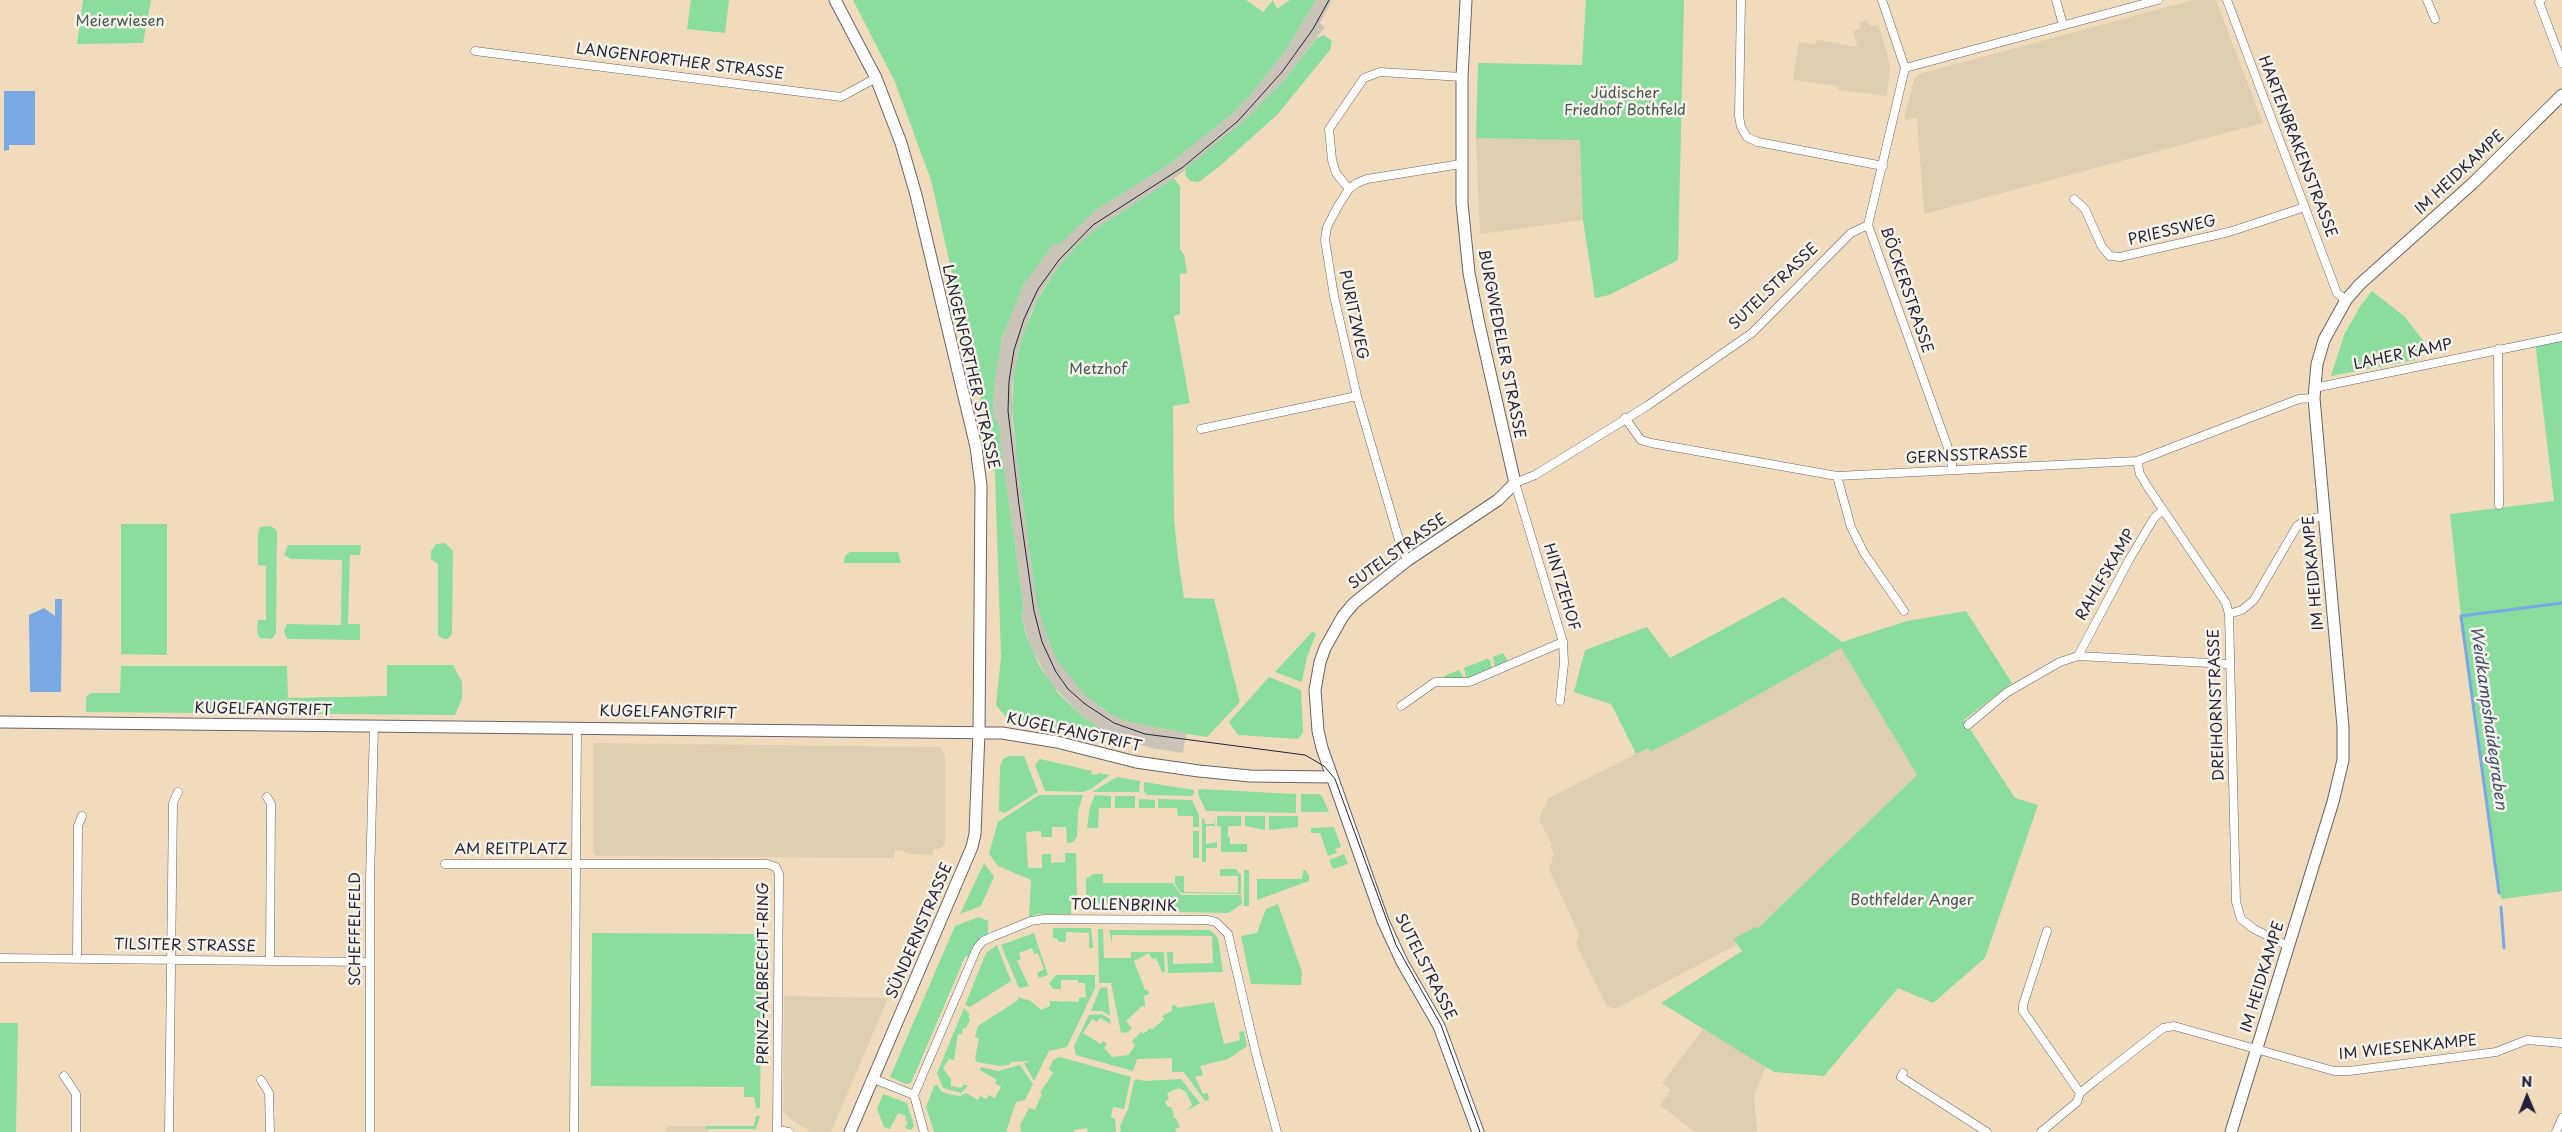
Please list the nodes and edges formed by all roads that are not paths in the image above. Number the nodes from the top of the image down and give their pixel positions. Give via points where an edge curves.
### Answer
1 (835, 0) edge
2 (1466, 0) edge
3 (1741, 0) edge
4 (1882, 0) edge
5 (2056, 0) edge
6 (2158, 0) edge
7 (2227, 0) edge
8 (2427, 0) edge
9 (2541, 0) edge
10 (2436, 19) dead end
11 (2062, 25) junction
12 (475, 51) dead end
13 (2562, 64) edge
14 (1904, 68) junction
15 (1462, 77) junction
16 (876, 78) junction
17 (2562, 95) edge
18 (1461, 164) junction
19 (1884, 166) junction
20 (1349, 189) junction
21 (2074, 199) dead end
22 (2305, 207) junction
23 (1868, 225) junction
24 (2346, 300) junction
25 (2562, 337) edge
26 (2498, 349) junction
27 (2314, 393) junction
28 (1357, 396) junction
29 (1625, 418) junction
30 (1201, 429) dead end
31 (2137, 461) junction
32 (1952, 470) junction
33 (1837, 476) junction
34 (1515, 483) junction
35 (2499, 505) dead end
36 (2163, 510) junction
37 (2324, 516) junction
38 (1408, 560) junction
39 (1904, 612) dead end
40 (2228, 614) junction
41 (1563, 642) junction
42 (2078, 656) junction
43 (2228, 664) junction
44 (1560, 701) dead end
45 (1400, 706) dead end
46 (0, 722) edge
47 (1968, 725) dead end
48 (374, 726) junction
49 (577, 727) junction
50 (979, 732) junction
51 (1332, 777) junction
52 (178, 792) dead end
53 (267, 797) dead end
54 (82, 816) dead end
55 (446, 864) dead end
56 (576, 864) junction
57 (2047, 931) dead end
58 (2288, 946) junction
59 (0, 958) edge
60 (77, 958) junction
61 (170, 959) junction
62 (270, 960) junction
63 (369, 962) junction
64 (2562, 1043) edge
65 (2257, 1048) junction
66 (1903, 1073) dead end
67 (64, 1076) dead end
68 (874, 1079) junction
69 (261, 1080) dead end
70 (2080, 1093) junction
71 (914, 1095) junction
72 (778, 1131) edge
73 (76, 1132) edge
74 (169, 1132) edge
75 (270, 1132) edge
76 (370, 1132) edge
77 (574, 1132) edge
78 (789, 1132) edge
79 (850, 1132) edge
80 (924, 1132) edge
81 (1277, 1132) edge
82 (1478, 1132) edge
83 (1987, 1132) edge
84 (2041, 1132) edge
85 (2231, 1132) edge

1 - 16 street, LANGENFORTHER STRASSE
2 - 15 street, BURGWEDELER STRASSE
3 - 19 street via 1739,116 1747,137 1758,142
4 - 14 street, BÖCKERSTRASSE
5 - 11 street
6 - 11 street
7 - 22 street, HARTENBRAKENSTRASSE
8 - 10 street
9 - 13 street via 2539,2
11 - 14 street
12 - 16 street, LANGENFORTHER STRASSE via 841,97
14 - 19 street, BÖCKERSTRASSE
15 - 18 street, BURGWEDELER STRASSE
15 - 20 street via 1380,72 1364,78 1329,129 1334,166
16 - 50 street, LANGENFORTHER STRASSE via 889,107 916,195 979,466
17 - 24 street, IM HEIDKAMPE via 2505,153
18 - 20 street via 1366,179
18 - 34 street, BURGWEDELER STRASSE via 1470,274
19 - 23 street, BÖCKERSTRASSE
20 - 28 street, PURITZWEG via 1327,227 1324,240
21 - 22 street, PRIESSWEG via 2085,209 2102,247 2110,256 2120,257 2229,232
22 - 24 street, HARTENBRAKENSTRASSE via 2337,292
23 - 29 street, SUTELSTRASSE via 1851,232 1752,333
23 - 32 street, BÖCKERSTRASSE via 1952,459
24 - 27 street, IM HEIDKAMPE via 2324,340
25 - 26 street, LAHER KAMP
26 - 27 street, LAHER KAMP
26 - 35 street
27 - 31 street, GERNSSTRASSE
27 - 37 street, IM HEIDKAMPE
28 - 30 street
28 - 38 street, PURITZWEG via 1402,550
29 - 33 street, GERNSSTRASSE via 1641,440
29 - 34 street, SUTELSTRASSE via 1534,475
31 - 32 street, GERNSSTRASSE
31 - 36 street, DREIHORNSTRASSE via 2140,474
32 - 33 street, GERNSSTRASSE
33 - 39 street via 1864,554
34 - 38 street, SUTELSTRASSE via 1498,500
34 - 41 street, HINTZEHOF
36 - 40 street, DREIHORNSTRASSE via 2226,603
36 - 42 street, RAHLFSKAMP via 2154,518 2129,560
37 - 40 street via 2306,520 2297,526 2254,600 2242,610
37 - 58 street, IM HEIDKAMPE via 2343,727 2343,760 2335,798
38 - 51 street, SUTELSTRASSE via 1354,603 1332,634 1320,662 1316,690 1318,731
40 - 43 street, DREIHORNSTRASSE
41 - 44 street, HINTZEHOF
41 - 45 street via 1469,682 1435,682
42 - 43 street
42 - 47 street via 2060,662 2006,693
43 - 58 street, DREIHORNSTRASSE via 2236,902 2241,919
46 - 48 street, KUGELFANGTRIFT
48 - 49 street, KUGELFANGTRIFT
48 - 63 street, SCHEFFELFELD
49 - 50 street, KUGELFANGTRIFT
49 - 56 street
50 - 51 street, KUGELFANGTRIFT via 1028,737 1129,761 1199,772
50 - 68 street, SÜNDERNSTRASSE via 972,847
51 - 82 street, SUTELSTRASSE via 1383,921 1402,962 1439,1026
52 - 61 street via 173,803
53 - 62 street via 271,804
54 - 60 street via 78,826
55 - 56 street, AM REITPLATZ
56 - 72 street, PRINZ-ALBRECHT-RING via 767,864 776,867 779,874
56 - 77 street
57 - 70 street via 2023,1011
58 - 65 street, IM HEIDKAMPE
59 - 60 street, TILSITER STRASSE
60 - 61 street, TILSITER STRASSE
61 - 62 street, TILSITER STRASSE
61 - 74 street
62 - 63 street, TILSITER STRASSE
63 - 76 street, SCHEFFELFELD
64 - 65 street, IM WIESENKAMPE via 2527,1040 2496,1052 2349,1071 2334,1071
65 - 70 street, IM WIESENKAMPE via 2174,1026 2163,1028
65 - 85 street, IM HEIDKAMPE
66 - 83 street via 1901,1077
67 - 73 street via 76,1094
68 - 71 street
68 - 79 street, SÜNDERNSTRASSE
69 - 75 street via 269,1093
70 - 84 street, IM WIESENKAMPE via 2078,1102
71 - 80 street
71 - 81 street, TOLLENBRINK via 977,948 983,941 1044,918 1207,920 1216,922 1228,934
72 - 78 street, PRINZ-ALBRECHT-RING

